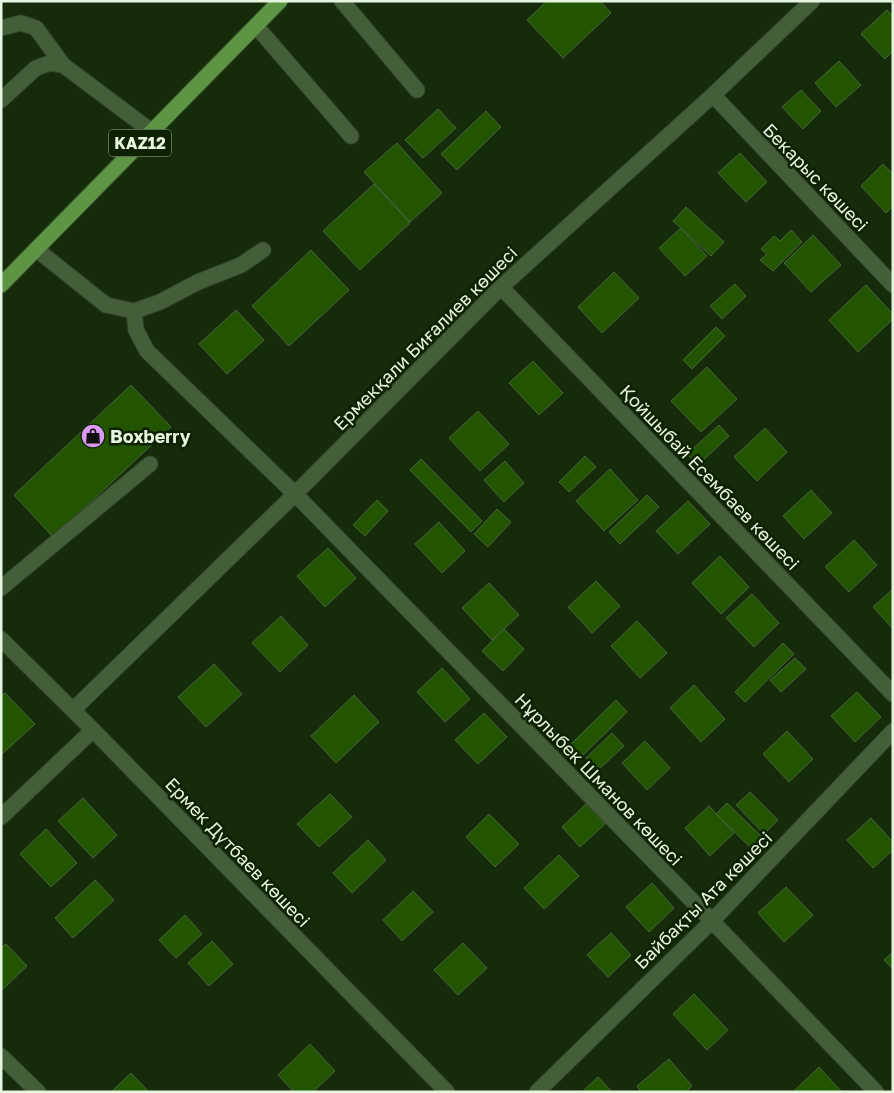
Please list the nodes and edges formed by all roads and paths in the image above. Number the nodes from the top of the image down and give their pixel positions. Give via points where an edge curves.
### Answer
1 (280, 1) edge
2 (342, 1) edge
3 (812, 1) edge
4 (256, 26) junction
5 (1, 28) edge
6 (63, 65) junction
7 (417, 90) dead end
8 (713, 95) junction
9 (1, 100) edge
10 (151, 132) junction
11 (351, 136) dead end
12 (36, 249) junction
13 (263, 250) dead end
14 (1, 285) edge
15 (893, 285) edge
16 (501, 287) junction
17 (134, 311) junction
18 (150, 464) dead end
19 (295, 494) junction
20 (1, 588) edge
21 (1, 640) edge
22 (893, 694) edge
23 (73, 710) junction
24 (93, 730) junction
25 (893, 731) edge
26 (1, 817) edge
27 (712, 921) junction
28 (1, 1056) edge
29 (38, 1092) edge
30 (447, 1092) edge
31 (537, 1092) edge
32 (876, 1092) edge

1 - 4 main road, KAZ12
2 - 7 street
3 - 8 street, Ермекқали Биғалиев көшесі
4 - 10 main road, KAZ12
4 - 11 street
5 - 6 street via 21,23 36,28
6 - 9 street via 50,63 36,68
6 - 10 street
8 - 15 street, Бекарыс көшесі
8 - 16 street, Ермекқали Биғалиев көшесі
10 - 12 main road, KAZ12
12 - 14 main road, KAZ12
12 - 17 street via 106,305
13 - 17 street via 241,265
16 - 19 street, Ермекқали Биғалиев көшесі
16 - 22 street, Қойшыбай Есембаев көшесі
17 - 19 street, Нұрлыбек Шманов көшесі via 136,330 147,351
18 - 20 street
19 - 23 street, Ермекқали Биғалиев көшесі
19 - 27 street, Нұрлыбек Шманов көшесі
21 - 23 street, Ермек Дүтбаев көшесi
23 - 24 street, Ермек Дүтбаев көшесi
24 - 26 street
24 - 30 street, Ермек Дүтбаев көшесi
25 - 27 street, Байбақты Ата көшесі
27 - 31 street, Байбақты Ата көшесі
27 - 32 street, Нұрлыбек Шманов көшесі
28 - 29 street

